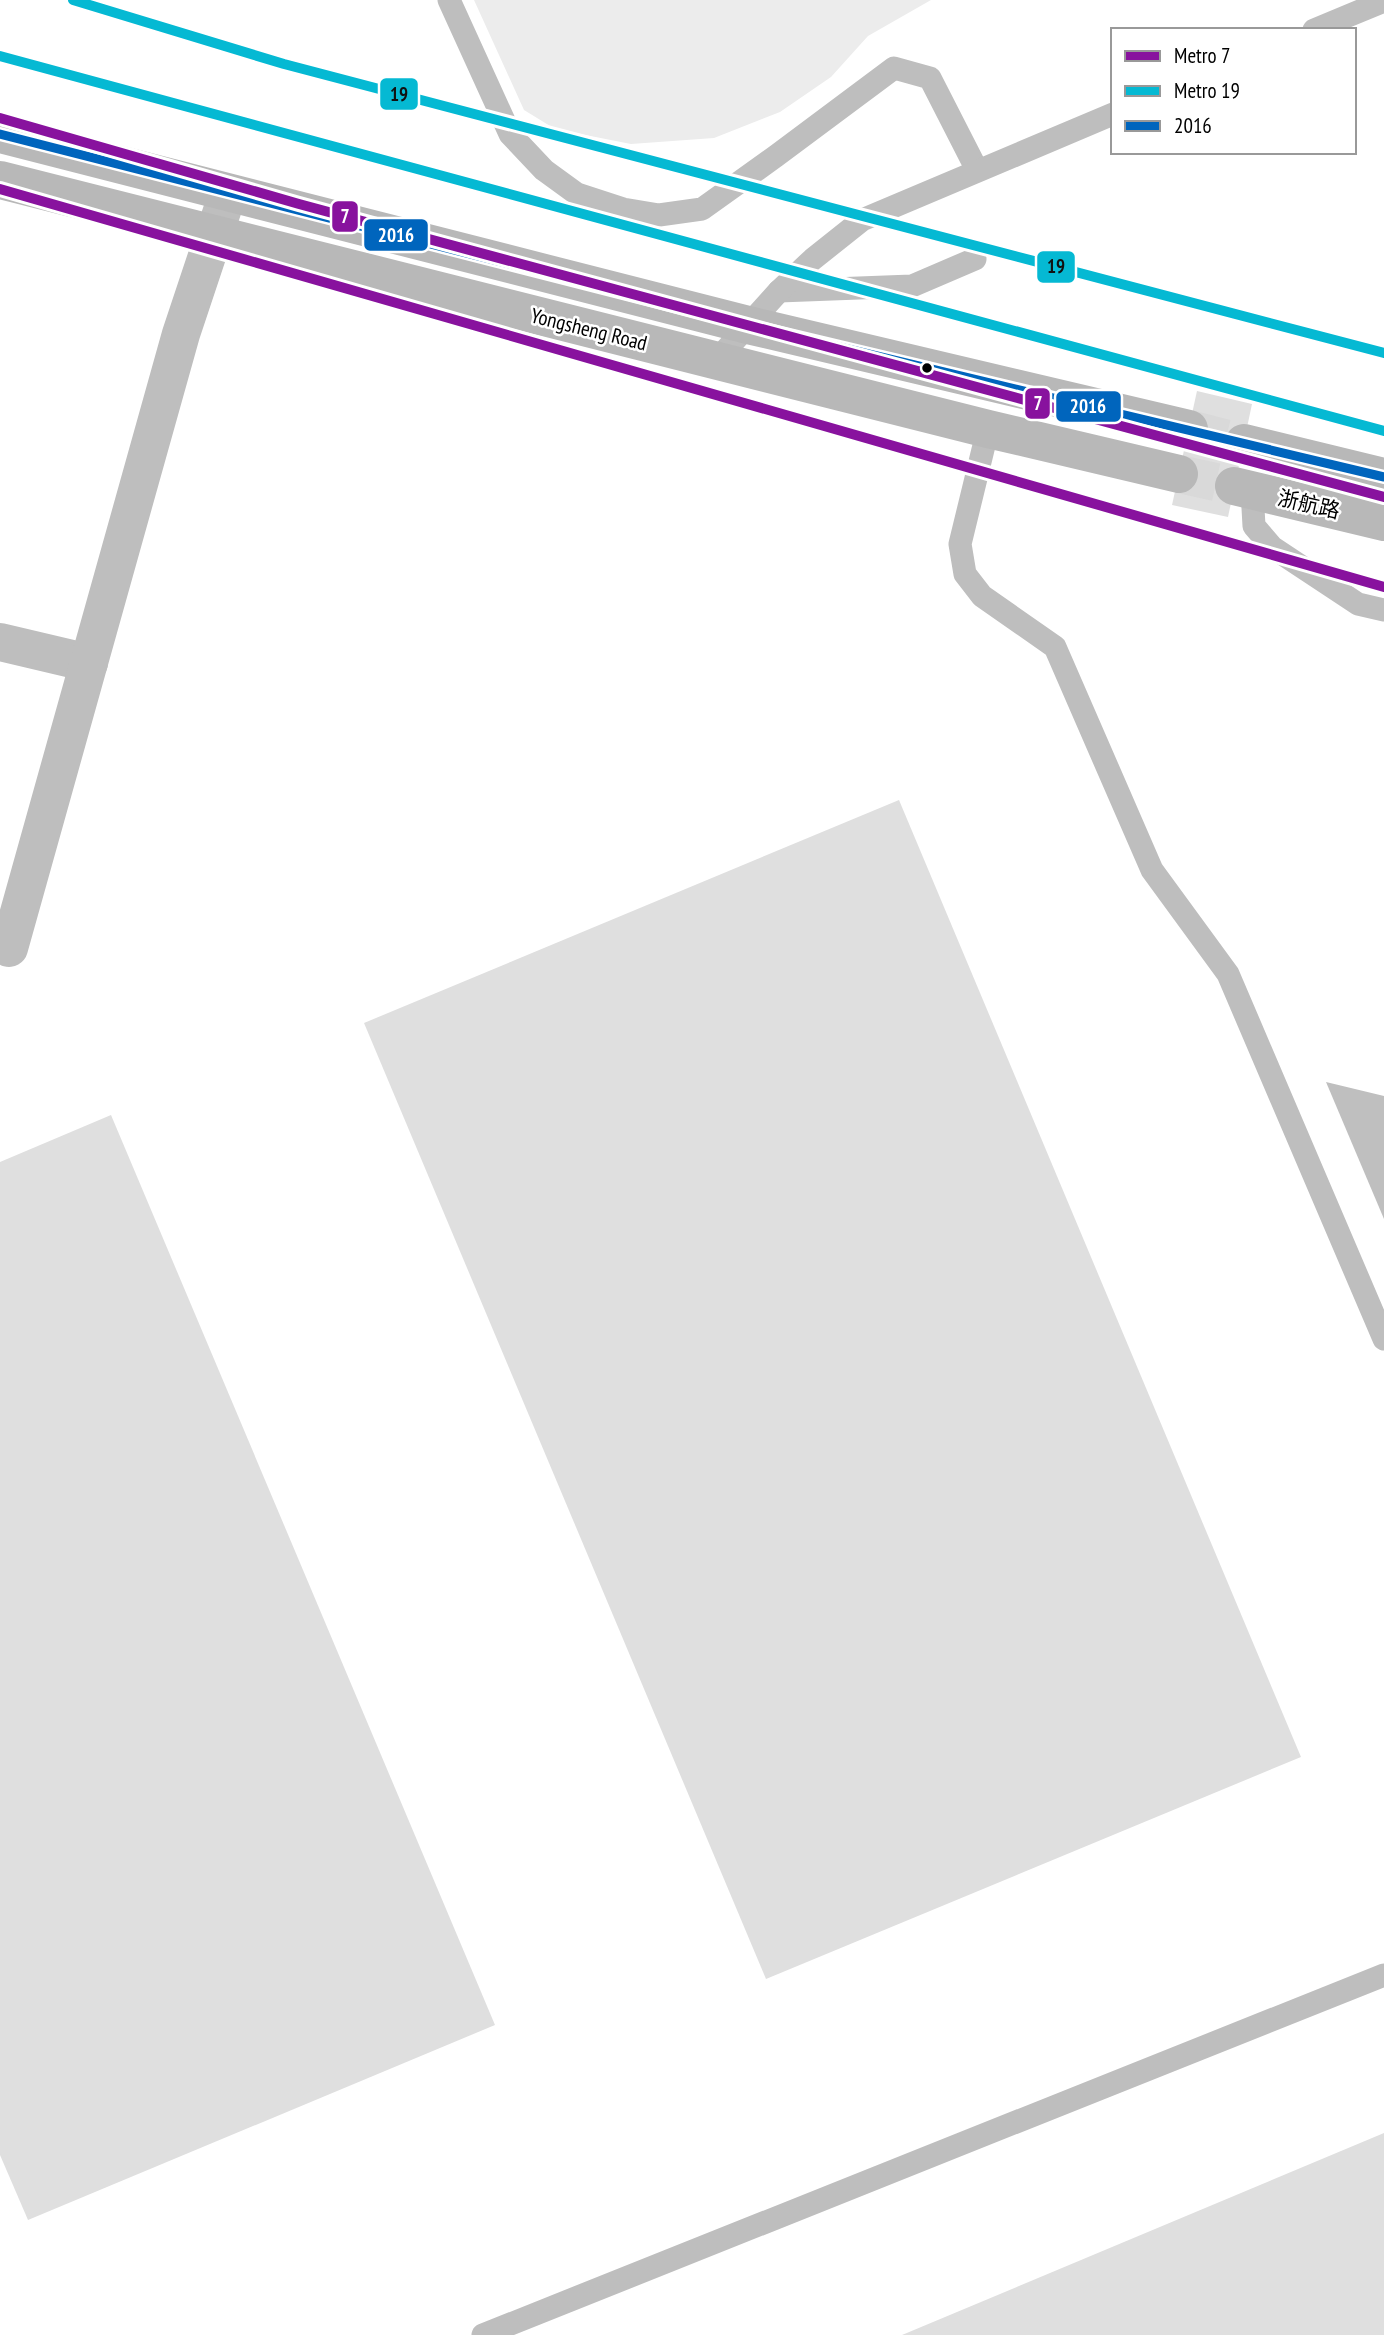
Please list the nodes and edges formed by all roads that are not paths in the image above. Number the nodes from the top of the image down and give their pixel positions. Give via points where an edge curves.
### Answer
1 (449, 0) edge
2 (1384, 1) edge
3 (1319, 28) edge
4 (1111, 115) edge
5 (0, 134) edge
6 (977, 170) junction
7 (0, 180) edge
8 (228, 193) junction
9 (214, 236) junction
10 (975, 259) dead end
11 (779, 291) junction
12 (748, 325) junction
13 (716, 361) junction
14 (988, 429) junction
15 (1189, 429) tunnel mouth
16 (1244, 443) tunnel mouth
17 (1179, 474) tunnel mouth
18 (1384, 477) edge
19 (1243, 488) joint
20 (1384, 522) edge
21 (1384, 610) edge
22 (0, 642) edge
23 (89, 663) junction
24 (9, 948) dead end
25 (1384, 1339) edge
26 (1384, 1975) edge
27 (483, 2335) edge

1 - 6 lane via 510,134 544,170 577,194 623,209 659,215 702,209 894,68 930,78
2 - 3 lane
4 - 6 lane
5 - 8 street, Yongsheng Road
6 - 11 lane via 862,220
7 - 9 street, Yongsheng Road
8 - 9 street
8 - 12 street, Yongsheng Road
9 - 13 street, Yongsheng Road
9 - 23 street via 181,334
10 - 11 lane via 912,286
11 - 12 lane
12 - 13 lane
12 - 15 street, Yongsheng Road
13 - 14 street, Yongsheng Road
14 - 17 street, Yongsheng Road
14 - 25 lane via 960,544 965,574 982,596 1055,647 1152,870 1228,974
16 - 18 street, 浙航路
19 - 20 street, 浙航路
19 - 21 lane via 1254,526 1272,547 1358,604
22 - 23 street
23 - 24 street
26 - 27 lane

